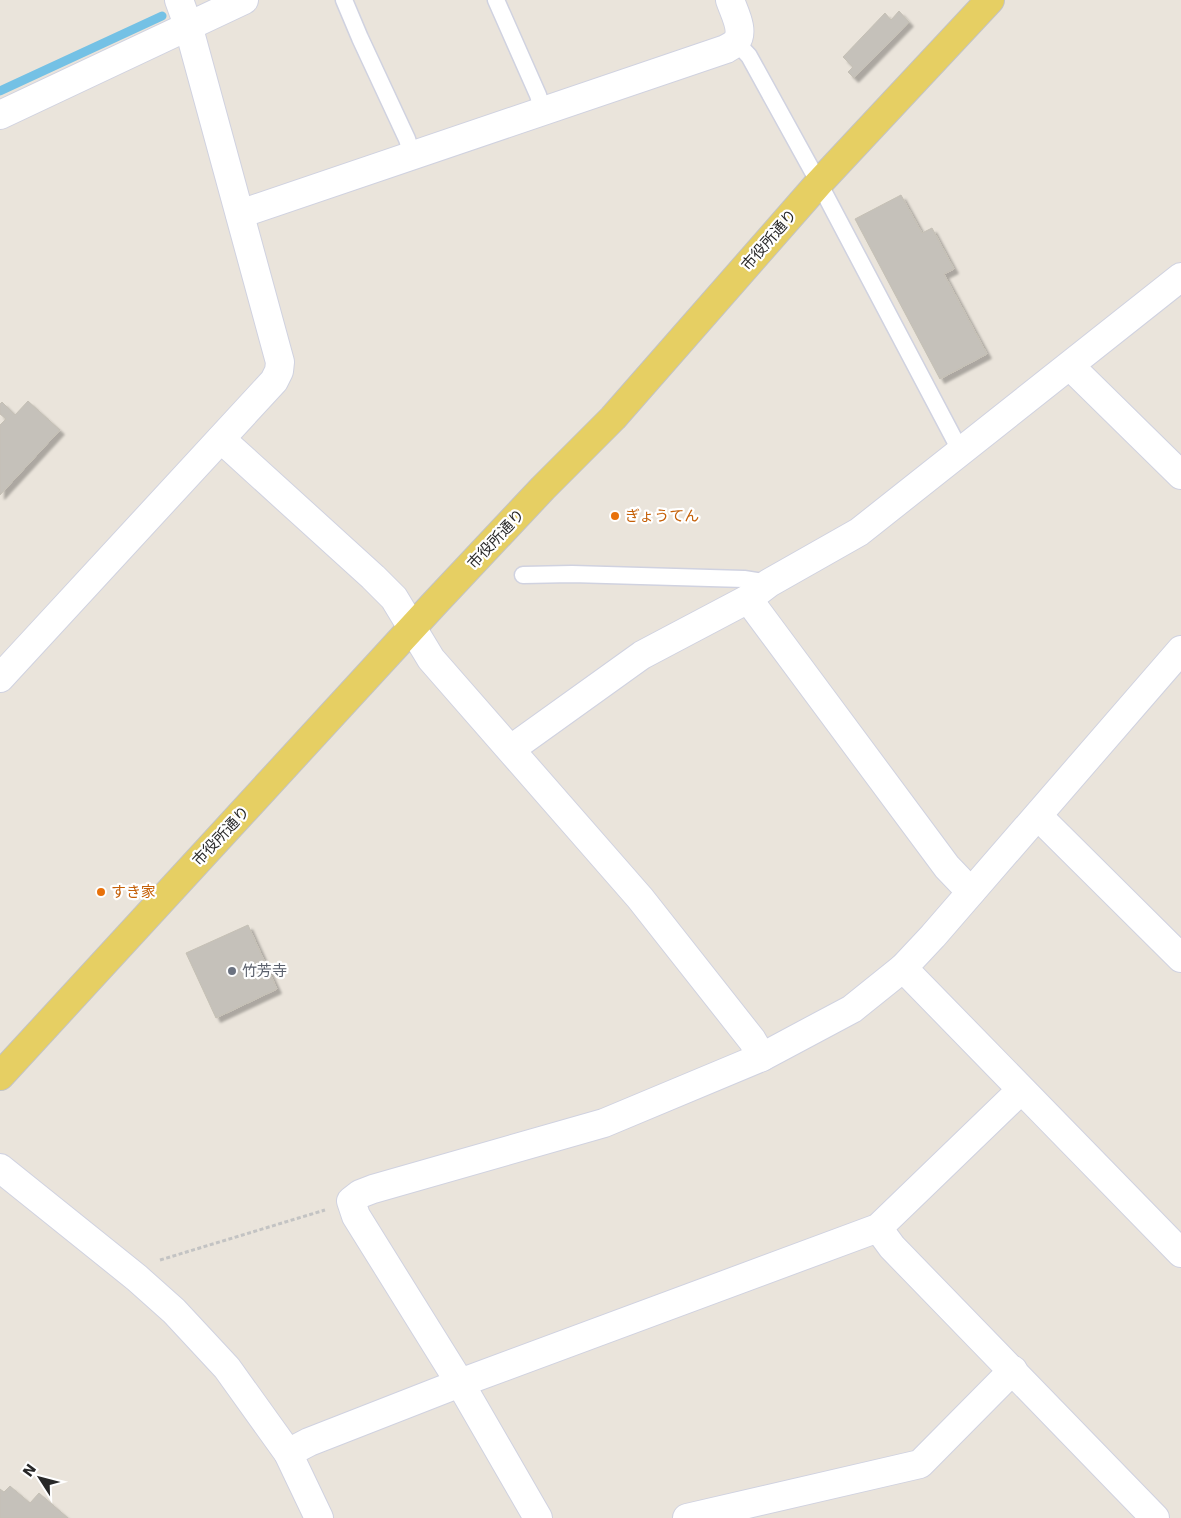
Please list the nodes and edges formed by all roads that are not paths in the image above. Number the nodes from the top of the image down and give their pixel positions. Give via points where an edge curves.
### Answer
1 (178, 0) edge
2 (244, 0) edge
3 (344, 0) edge
4 (496, 0) edge
5 (730, 0) edge
6 (990, 0) edge
7 (188, 25) junction
8 (736, 42) junction
9 (543, 111) junction
10 (0, 115) edge
11 (412, 155) junction
12 (819, 183) junction
13 (240, 214) junction
14 (1181, 277) edge
15 (1070, 366) junction
16 (221, 439) junction
17 (961, 452) junction
18 (1181, 475) edge
19 (523, 575) dead end
20 (758, 591) junction
21 (413, 629) junction
22 (1181, 650) edge
23 (0, 678) edge
24 (511, 750) junction
25 (1038, 816) junction
26 (971, 892) junction
27 (1181, 958) edge
28 (903, 968) junction
29 (762, 1057) junction
30 (0, 1076) edge
31 (1021, 1090) junction
32 (0, 1168) edge
33 (878, 1228) junction
34 (1181, 1253) edge
35 (1013, 1370) junction
36 (460, 1382) junction
37 (288, 1452) junction
38 (319, 1518) edge
39 (538, 1518) edge
40 (688, 1518) edge
41 (1155, 1518) edge

1 - 7 street
2 - 7 street
3 - 11 lane
4 - 9 lane
5 - 8 street via 739,26 740,35
6 - 12 main road, 市役所通り
7 - 10 street
7 - 13 street
8 - 9 street via 726,49
8 - 12 lane via 749,56
9 - 11 street
11 - 13 street
12 - 17 lane
12 - 21 main road, 市役所通り via 613,418
13 - 16 street via 280,362 274,381
14 - 15 street
15 - 17 street
15 - 18 street
16 - 21 street via 373,577 394,598
16 - 23 street
17 - 20 street via 859,532
19 - 20 lane via 744,579
20 - 24 street via 642,655
20 - 26 street via 947,868
21 - 24 street via 430,659
21 - 30 main road, 市役所通り
22 - 25 street
24 - 29 street via 640,898
25 - 26 street
25 - 27 street
26 - 28 street
28 - 29 street via 852,1009
28 - 31 street
29 - 36 street via 604,1123 373,1189 351,1201 356,1216
31 - 33 street
31 - 34 street
32 - 37 street via 174,1311 228,1368
33 - 35 street via 892,1247
33 - 36 street
35 - 40 street via 920,1464
35 - 41 street
36 - 37 street
36 - 39 street
37 - 38 street

